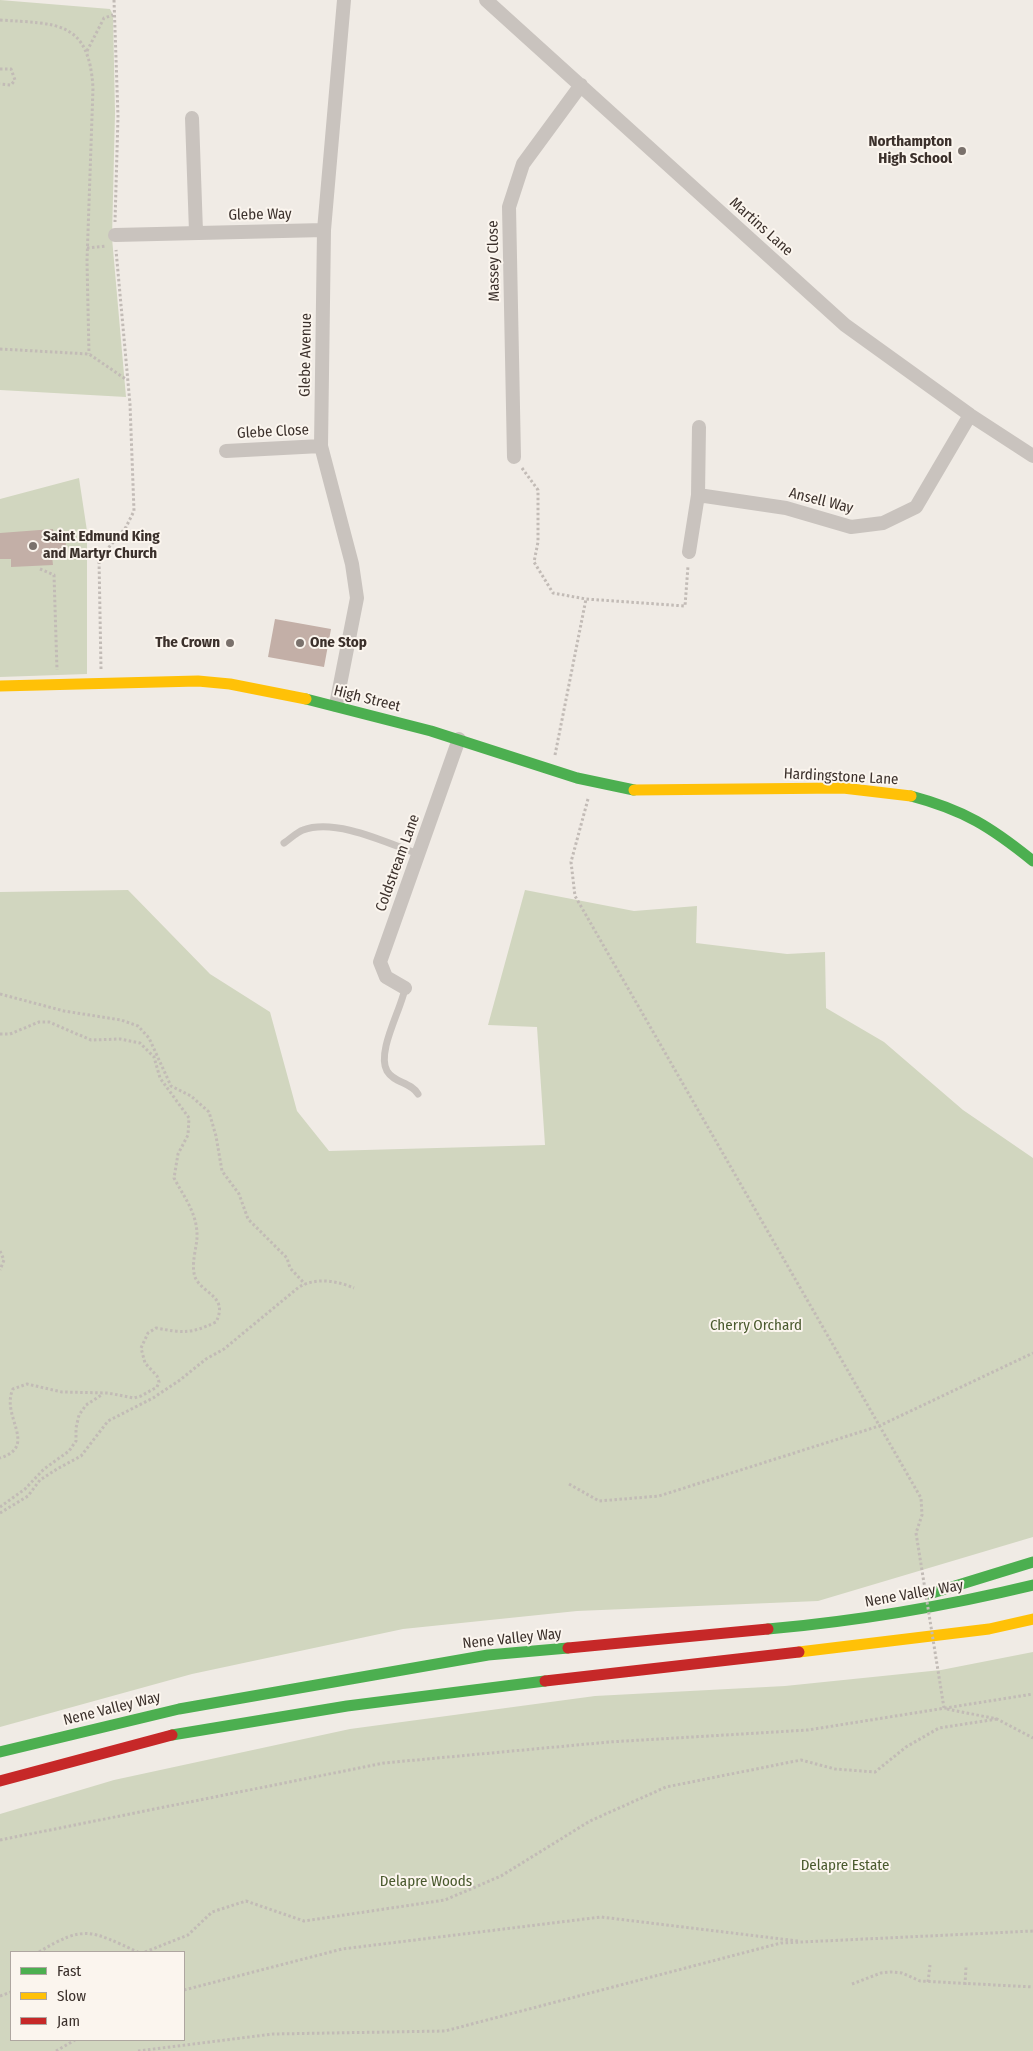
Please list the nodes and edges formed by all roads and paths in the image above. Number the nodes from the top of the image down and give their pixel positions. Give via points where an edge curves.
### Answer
1 (114, 0) edge
2 (344, 0) edge
3 (486, 0) edge
4 (114, 15) junction
5 (0, 20) edge
6 (87, 51) junction
7 (0, 68) edge
8 (0, 84) edge
9 (581, 85) junction
10 (192, 118) dead end
11 (324, 230) junction
12 (196, 232) junction
13 (115, 236) joint
14 (87, 248) junction
15 (0, 348) edge
16 (88, 354) junction
17 (128, 380) junction
18 (970, 415) junction
19 (699, 427) dead end
20 (321, 446) junction
21 (226, 451) dead end
22 (1033, 456) edge
23 (514, 457) joint
24 (698, 494) junction
25 (689, 552) joint
26 (40, 569) dead end
27 (586, 599) junction
28 (101, 684) junction
29 (0, 686) edge
30 (57, 686) junction
31 (336, 706) junction
32 (459, 739) junction
33 (552, 770) junction
34 (718, 790) joint
35 (588, 800) dead end
36 (284, 843) dead end
37 (418, 854) junction
38 (1033, 861) edge
39 (405, 988) joint
40 (0, 994) edge
41 (0, 1034) edge
42 (418, 1094) dead end
43 (0, 1251) edge
44 (0, 1270) edge
45 (305, 1284) junction
46 (354, 1288) dead end
47 (1033, 1353) edge
48 (108, 1393) junction
49 (879, 1426) junction
50 (0, 1458) edge
51 (569, 1484) dead end
52 (0, 1507) edge
53 (0, 1513) edge
54 (1033, 1562) edge
55 (1033, 1585) edge
56 (1033, 1619) edge
57 (834, 1623) junction
58 (829, 1660) dead end
59 (692, 1663) junction
60 (1033, 1694) edge
61 (944, 1708) junction
62 (997, 1719) junction
63 (1033, 1738) edge
64 (0, 1752) edge
65 (0, 1781) edge
66 (0, 1840) edge
67 (1033, 1931) edge
68 (809, 1942) junction
69 (41, 1951) edge
70 (136, 1951) edge
71 (148, 1951) edge
72 (930, 1965) dead end
73 (966, 1967) dead end
74 (928, 1982) junction
75 (852, 1984) dead end
76 (965, 1985) junction
77 (1033, 1987) edge
78 (185, 1990) edge
79 (74, 2041) edge
80 (56, 2051) edge
81 (138, 2051) edge

1 - 4 path
2 - 11 street, Glebe Avenue
3 - 9 street, Martins Lane
4 - 6 path via 104,18
4 - 13 path via 118,116
5 - 6 path via 54,25 78,38
6 - 14 path via 92,65 93,88
7 - 8 path via 11,69 15,74 10,85
9 - 18 street, Martins Lane via 845,325
9 - 23 street, Massey Close via 522,164 509,206
10 - 12 street
11 - 12 street, Glebe Way
11 - 20 street, Glebe Avenue
12 - 13 street, Glebe Way
14 - 16 path
14 - 17 path via 115,245
15 - 16 path
16 - 17 path
17 - 28 path via 134,511 126,527 99,559
18 - 22 street, Martins Lane
18 - 24 street, Ansell Way via 916,507 883,523 851,527 786,508
19 - 24 street
20 - 21 street, Glebe Close
20 - 31 street, Glebe Avenue via 352,564 357,598
23 - 27 path via 538,490 538,542 534,562 553,593
24 - 25 street
25 - 27 path via 685,606
26 - 30 path via 54,575
27 - 33 path
28 - 30 main road, High Street
28 - 31 main road, High Street via 192,679
29 - 30 main road, High Street
31 - 32 main road, High Street
32 - 33 main road, High Street
32 - 37 street, Coldstream Lane
33 - 34 main road, High Street via 621,789
34 - 38 main road, Hardingstone Lane via 867,790 930,801 977,820
35 - 49 path via 571,862 575,896
36 - 37 lane via 302,830 323,827 350,831
37 - 39 street, Coldstream Lane via 380,962 386,977
39 - 42 lane via 401,1008 390,1029 384,1061 386,1070 394,1078
40 - 45 path via 138,1026 149,1038 171,1086 191,1096 208,1112 222,1170 240,1194 248,1219 287,1258 290,1268
41 - 48 path via 10,1034 38,1022 46,1022 91,1040 138,1042 152,1054 160,1078 189,1118 188,1135 178,1154 174,1178 192,1210 197,1238 196,1278 217,1300 218,1318 202,1329 184,1333 156,1328 150,1331 141,1348 145,1364 157,1376 157,1387 134,1398
43 - 44 path via 4,1260
45 - 46 path via 320,1281
45 - 53 path via 180,1380 108,1422 81,1456 40,1480 28,1496
47 - 49 path
48 - 50 path via 62,1392 27,1384 13,1389 8,1402 18,1442 13,1452
48 - 52 path via 86,1404 78,1421 76,1441 69,1451
49 - 51 path via 659,1496 599,1501
49 - 61 path, bridge via 921,1498 922,1515 916,1533
54 - 57 main road
55 - 57 main road, Nene Valley Way via 976,1599
56 - 59 main road via 989,1629 862,1646
57 - 64 main road, Nene Valley Way via 488,1656 179,1709
58 - 59 main road
59 - 65 main road via 483,1687 182,1732
60 - 61 path
61 - 62 path
61 - 66 path via 808,1730 608,1742 384,1763
62 - 63 path
62 - 71 path via 939,1728 906,1747 875,1772 835,1769 802,1760 666,1787 590,1821 501,1876 445,1900 304,1921 246,1900 212,1912 188,1935
67 - 68 path
68 - 78 path via 601,1917 342,1949
68 - 81 path via 781,1944 446,2031 274,2034
69 - 70 path via 65,1936 84,1932
72 - 74 path
73 - 76 path
74 - 75 path via 891,1972
74 - 76 path
76 - 77 path
79 - 80 path

